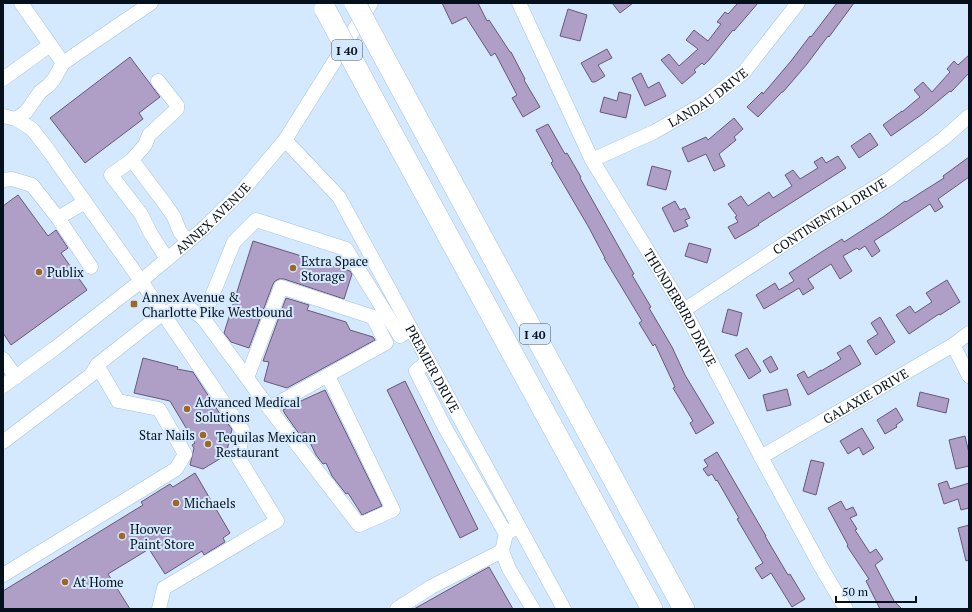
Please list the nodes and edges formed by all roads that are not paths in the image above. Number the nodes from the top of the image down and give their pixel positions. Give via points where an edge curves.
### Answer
1 (21, 3) edge
2 (151, 3) edge
3 (355, 3) edge
4 (371, 3) edge
5 (798, 3) edge
6 (523, 5) edge
7 (323, 6) edge
8 (50, 45) junction
9 (63, 63) junction
10 (3, 78) edge
11 (158, 81) dead end
12 (969, 116) edge
13 (9, 119) edge
14 (285, 140) junction
15 (132, 160) junction
16 (592, 160) junction
17 (3, 180) edge
18 (85, 202) junction
19 (58, 218) junction
20 (188, 241) junction
21 (167, 259) junction
22 (91, 267) dead end
23 (141, 281) junction
24 (684, 310) junction
25 (163, 313) junction
26 (203, 318) junction
27 (405, 332) junction
28 (969, 333) edge
29 (386, 343) junction
30 (953, 345) junction
31 (3, 359) edge
32 (428, 362) junction
33 (98, 365) junction
34 (328, 376) junction
35 (969, 376) edge
36 (16, 377) junction
37 (247, 378) junction
38 (3, 386) edge
39 (269, 408) junction
40 (3, 442) edge
41 (761, 457) junction
42 (518, 526) junction
43 (506, 534) junction
44 (502, 551) junction
45 (3, 575) edge
46 (159, 609) edge
47 (398, 609) edge
48 (534, 609) edge
49 (564, 609) edge
50 (652, 609) edge
51 (684, 609) edge
52 (846, 609) edge

1 - 8 street
2 - 9 street
3 - 51 highway, I 40, bridge
4 - 14 street, ANNEX AVENUE
5 - 16 street, LANDAU DRIVE via 744,72 705,103 654,132
6 - 16 street, THUNDERBIRD DRIVE
7 - 50 highway, I 40, bridge
8 - 9 street
8 - 10 street
9 - 13 street via 54,79 40,92 26,112
11 - 15 street via 177,105 177,109 149,135 146,145
12 - 24 street, CONTINENTAL DRIVE via 889,179 824,218
13 - 18 street via 32,129
14 - 20 street, ANNEX AVENUE via 242,191
14 - 27 street, PREMIER DRIVE via 339,197
15 - 20 street via 174,217 180,232
15 - 21 street via 111,175 142,214
16 - 24 street, THUNDERBIRD DRIVE
17 - 19 street via 12,179 32,185
18 - 19 street
18 - 23 street
19 - 22 street
20 - 21 street, ANNEX AVENUE
21 - 23 street, ANNEX AVENUE
23 - 25 street
23 - 36 street, ANNEX AVENUE
24 - 41 street, THUNDERBIRD DRIVE
25 - 26 street via 186,306
25 - 33 street
25 - 46 street via 243,431 238,457 276,521 164,588
26 - 27 street via 234,242 256,220 346,249
26 - 37 street
27 - 29 street
27 - 32 street, PREMIER DRIVE
28 - 30 street, GALAXIE DRIVE
29 - 34 street
29 - 37 street via 373,317 280,287
30 - 35 street
30 - 41 street, GALAXIE DRIVE
31 - 36 street
32 - 42 street, PREMIER DRIVE
32 - 43 street via 416,371 444,426
33 - 40 street via 91,375
33 - 45 street via 118,401 160,409 184,454 176,469
34 - 39 street
34 - 39 street via 393,510 359,525
36 - 38 street, ANNEX AVENUE
37 - 39 street
41 - 52 street, THUNDERBIRD DRIVE
42 - 43 street
42 - 49 street, PREMIER DRIVE
43 - 44 street
44 - 47 street via 431,587
44 - 48 street via 509,569

